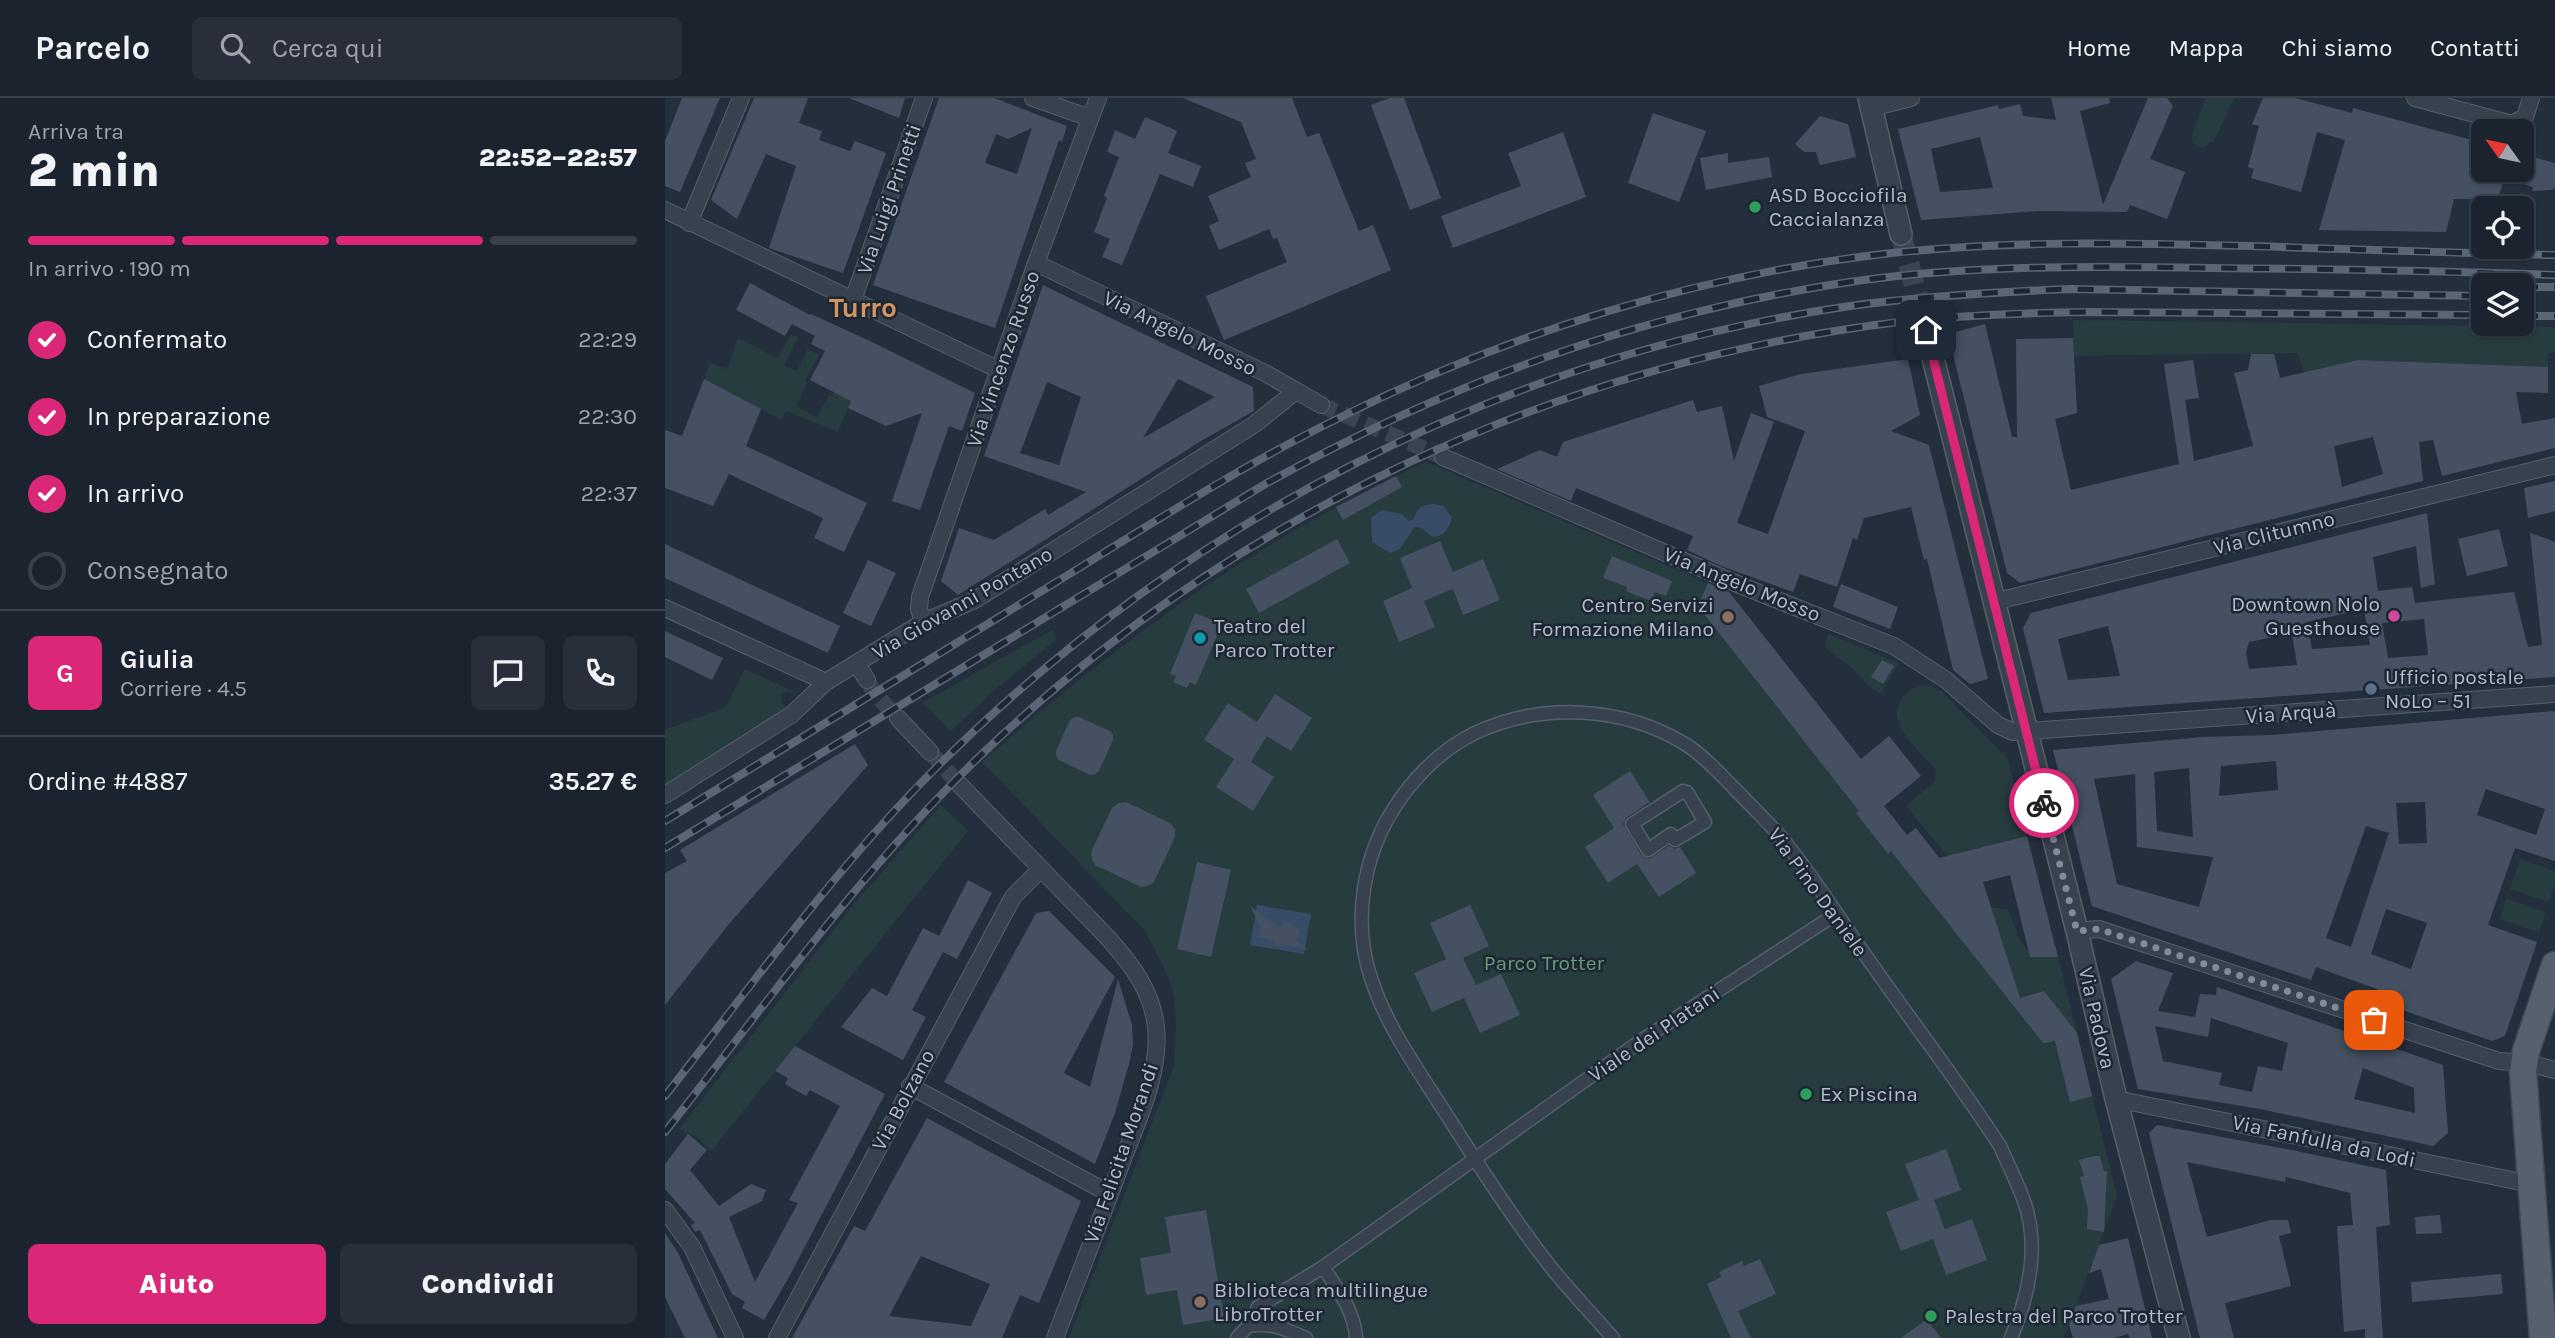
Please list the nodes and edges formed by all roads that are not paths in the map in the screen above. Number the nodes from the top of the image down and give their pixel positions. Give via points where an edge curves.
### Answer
1 (741, 98) edge
2 (924, 98) edge
3 (1033, 98) edge
4 (1098, 98) edge
5 (1911, 98) edge
6 (2415, 98) edge
7 (2531, 98) edge
8 (1870, 103) edge
9 (1090, 118) junction
10 (665, 210) edge
11 (689, 223) junction
12 (1901, 234) tunnel mouth
13 (1036, 263) junction
14 (853, 300) junction
15 (1926, 330) tunnel mouth
16 (999, 370) junction
17 (1296, 391) junction
18 (1321, 405) tunnel mouth
19 (1443, 457) tunnel mouth
20 (2555, 465) edge
21 (1993, 602) junction
22 (665, 608) edge
23 (923, 622) junction
24 (857, 664) junction
25 (867, 680) tunnel mouth
26 (826, 682) junction
27 (2555, 694) edge
28 (898, 718) tunnel mouth
29 (2026, 732) junction
30 (930, 752) tunnel mouth
31 (960, 785) tunnel mouth
32 (1681, 792) joint
33 (665, 795) edge
34 (1040, 870) junction
35 (1836, 914) junction
36 (2077, 931) junction
37 (2555, 965) edge
38 (2523, 1062) junction
39 (2555, 1070) edge
40 (910, 1086) junction
41 (2116, 1098) junction
42 (1475, 1159) junction
43 (2531, 1184) junction
44 (1110, 1194) junction
45 (665, 1210) edge
46 (1323, 1267) junction
47 (1248, 1326) junction
48 (1292, 1335) edge
49 (735, 1338) edge
50 (777, 1338) edge
51 (1055, 1338) edge
52 (1237, 1338) edge
53 (1306, 1338) edge
54 (1356, 1338) edge
55 (1613, 1338) edge
56 (2011, 1338) edge
57 (2179, 1338) edge
58 (2543, 1338) edge

1 - 11 street
2 - 14 street, Via Luigi Prinetti
3 - 9 street
4 - 9 street, Via Vincenzo Russo
5 - 8 street
6 - 7 street via 2508,124 2525,117
8 - 12 street
9 - 13 street, Via Vincenzo Russo
10 - 11 street
11 - 14 street
13 - 16 street, Via Vincenzo Russo
13 - 17 street, Via Angelo Mosso
14 - 16 street
15 - 21 street, Via Padova
16 - 23 street, Via Vincenzo Russo via 921,597
17 - 18 street, Via Angelo Mosso
17 - 23 street, Via Giovanni Pontano via 1255,424 975,600
19 - 29 street, Via Angelo Mosso via 1894,646 1940,676 1998,725
20 - 21 street, Via Clitumno
21 - 29 street, Via Padova
22 - 26 street
23 - 24 street, Via Giovanni Pontano
24 - 25 street
24 - 26 street, Via Giovanni Pontano
26 - 33 street, Via Giovanni Pontano via 792,715
27 - 29 street, Via Arquà
28 - 30 street
29 - 36 street, Via Padova
31 - 34 street, Via Felicita Morandi
32 - 32 street via 1687,792 1705,822 1675,840 1671,834 1648,850 1632,824
34 - 40 street, Via Bolzano via 1013,897
34 - 44 street, Via Felicita Morandi via 1130,964 1154,1014 1157,1039 1152,1070
35 - 42 street, Viale dei Platani via 1639,1042
35 - 42 street, Via Pino Daniele via 1788,845 1753,808 1689,746 1654,727 1553,711 1504,721 1447,750 1407,789 1375,844 1364,886 1363,940 1377,995 1392,1027
35 - 56 street, Via Pino Daniele via 1986,1124 2024,1201 2032,1253 2024,1306
36 - 38 street via 2099,929 2499,1061
36 - 41 street, Via Padova
37 - 38 main road
38 - 39 street
38 - 43 main road
40 - 44 street
40 - 50 street, Via Bolzano
41 - 43 street, Via Fanfulla da Lodi
41 - 57 street, Via Padova
42 - 46 street, Viale dei Platani
42 - 55 street, Via Pino Daniele via 1550,1265
43 - 58 main road
44 - 51 street, Via Felicita Morandi
45 - 49 street via 692,1247
46 - 47 street, Viale dei Platani via 1258,1307
46 - 54 street via 1343,1298
47 - 48 street via 1278,1325
47 - 52 street, Viale dei Platani
48 - 53 street

